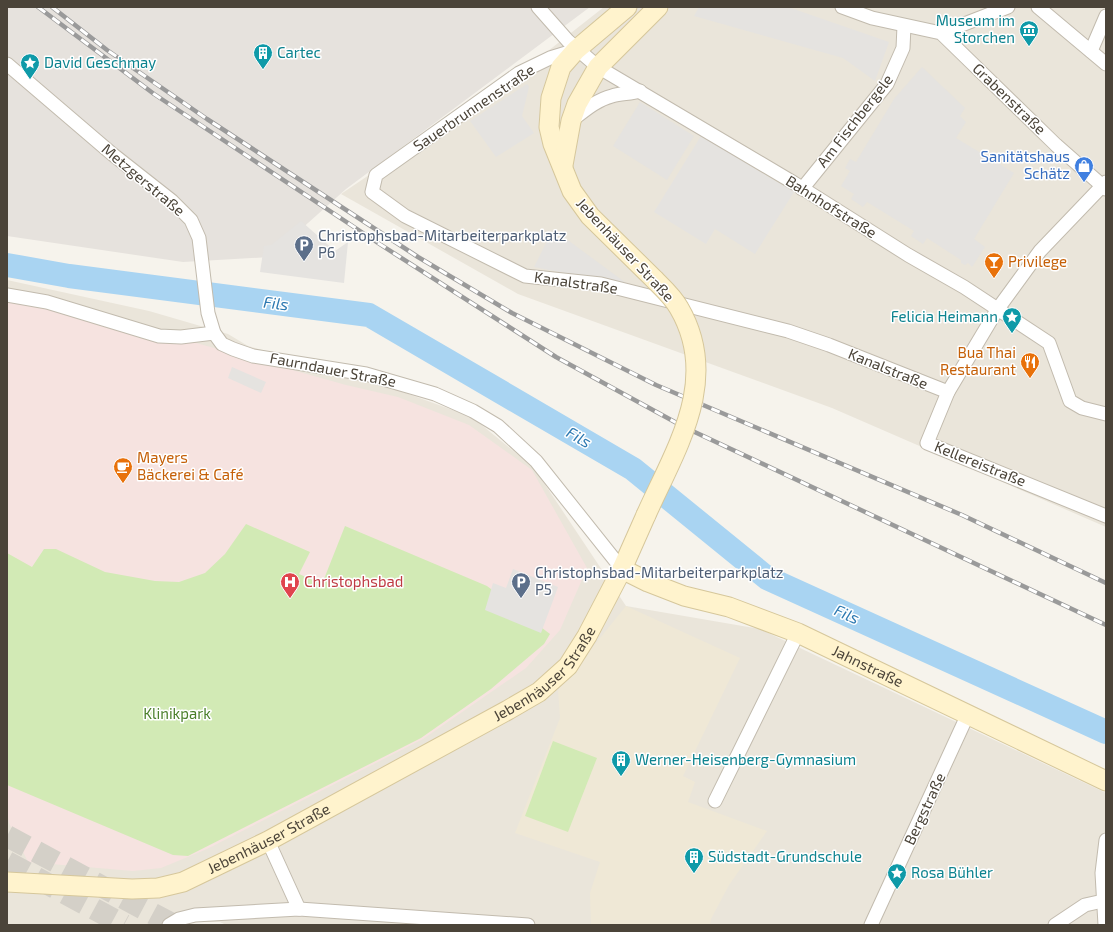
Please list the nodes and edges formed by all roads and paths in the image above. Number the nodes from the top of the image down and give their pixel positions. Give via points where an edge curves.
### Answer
1 (538, 7) edge
2 (627, 7) edge
3 (658, 7) edge
4 (842, 7) edge
5 (1008, 7) edge
6 (1038, 7) edge
7 (1106, 16) edge
8 (904, 26) junction
9 (941, 33) junction
10 (576, 50) junction
11 (1091, 51) junction
12 (7, 64) edge
13 (1106, 64) edge
14 (598, 67) junction
15 (640, 91) junction
16 (571, 121) junction
17 (562, 167) junction
18 (376, 175) joint
19 (1105, 186) edge
20 (802, 189) junction
21 (7, 295) edge
22 (997, 310) junction
23 (214, 333) junction
24 (948, 392) junction
25 (1106, 414) edge
26 (1106, 516) edge
27 (622, 568) junction
28 (798, 633) junction
29 (968, 714) junction
30 (1106, 781) edge
31 (715, 801) dead end
32 (1106, 840) edge
33 (268, 841) junction
34 (7, 882) edge
35 (1102, 901) junction
36 (299, 908) junction
37 (169, 925) edge
38 (528, 925) edge
39 (871, 925) edge
40 (1055, 925) edge
41 (1105, 925) edge

1 - 10 street, Bahnhofstraße
2 - 10 main road, Jebenhäuser Straße
3 - 14 main road
4 - 8 street
5 - 9 street
6 - 11 street
7 - 11 street
8 - 9 street
8 - 20 street, Am Fischbergele via 903,48 888,84
9 - 19 street, Grabenstraße via 1056,144
10 - 14 street, Bahnhofstraße
10 - 17 main road, Jebenhäuser Straße via 561,67 551,98 549,127
10 - 18 street, Sauerbrunnenstraße via 550,58 520,73
11 - 13 street
12 - 23 street, Metzgerstraße via 172,201 191,220 200,238 208,313
14 - 15 street, Bahnhofstraße
14 - 16 main road via 577,104
15 - 16 street via 613,95 593,104
15 - 20 street, Bahnhofstraße
16 - 17 main road
17 - 27 main road, Jebenhäuser Straße, bridge via 572,191 590,216 678,306 694,345 697,381 691,413
18 - 24 street, Kanalstraße via 372,192 405,216 525,276 601,284 788,331
19 - 22 street, Kellereistraße via 1040,252
20 - 22 street, Bahnhofstraße via 908,256 964,287
21 - 23 street via 47,302 159,336 181,337
22 - 24 street, Kellereistraße
22 - 25 street, Bahnhofstraße via 1049,343 1070,401 1082,408
23 - 27 street, Faurndauer Straße via 222,344 241,352 366,374 435,394 473,411 498,426 536,461
24 - 26 street, Kellereistraße via 927,443
27 - 28 main road, Jahnstraße via 669,590 729,607
27 - 33 main road, Jebenhäuser Straße via 587,636 568,666 539,692
28 - 29 main road, Jahnstraße
28 - 31 street
29 - 30 main road, Jahnstraße
29 - 39 street, Bergstraße
32 - 35 street
33 - 34 main road, Jebenhäuser Straße via 183,882 158,888 132,889
33 - 36 street
35 - 40 street via 1085,905
35 - 41 street
36 - 37 street via 195,915 171,922
36 - 38 street

